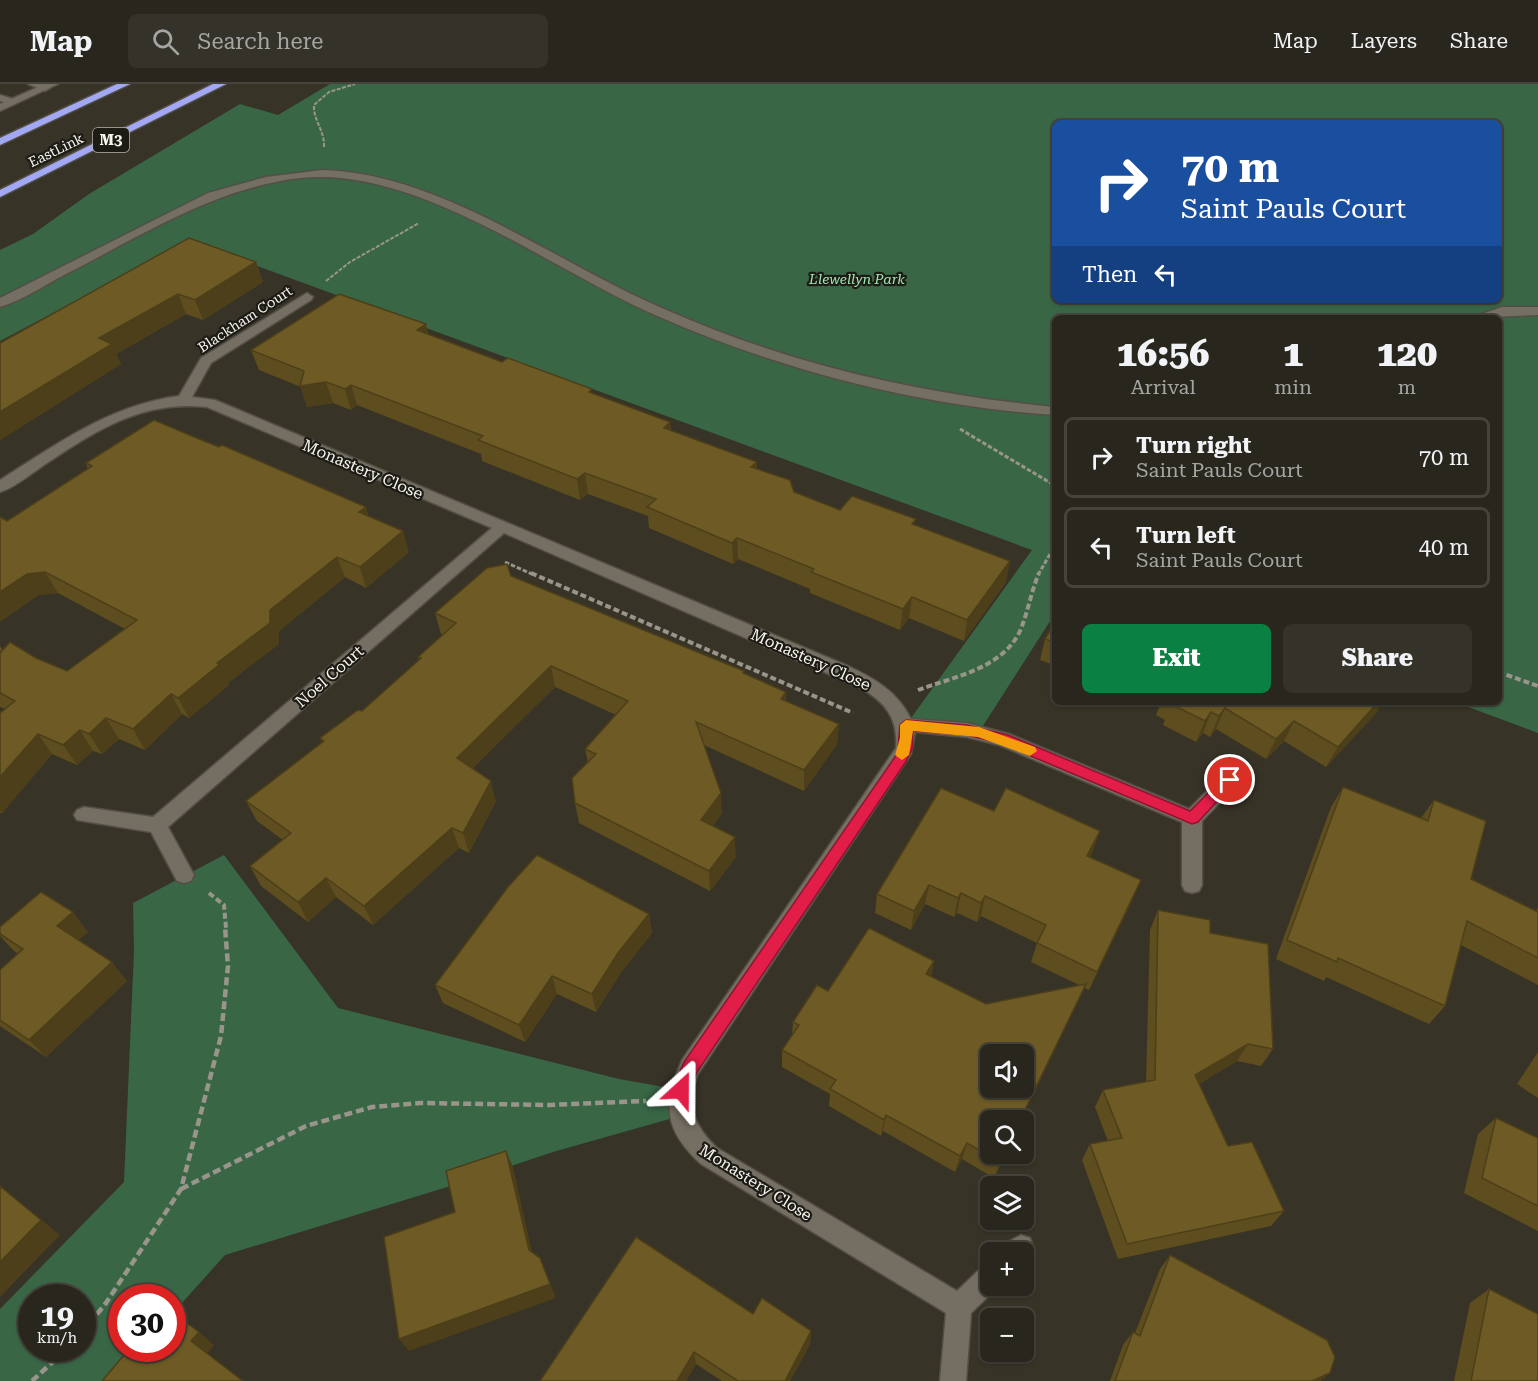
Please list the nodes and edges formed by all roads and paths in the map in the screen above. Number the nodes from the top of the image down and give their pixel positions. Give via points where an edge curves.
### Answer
1 (33, 84) edge
2 (124, 84) edge
3 (221, 84) edge
4 (355, 84) edge
5 (49, 86) edge
6 (0, 98) edge
7 (13, 102) junction
8 (0, 108) edge
9 (0, 142) edge
10 (309, 175) junction
11 (0, 194) edge
12 (450, 206) junction
13 (307, 297) joint
14 (0, 303) edge
15 (1538, 311) edge
16 (1487, 315) edge
17 (184, 399) junction
18 (1052, 411) edge
19 (958, 428) dead end
20 (1052, 484) edge
21 (0, 487) edge
22 (501, 528) junction
23 (1052, 550) edge
24 (498, 560) dead end
25 (1502, 673) edge
26 (1538, 686) edge
27 (915, 691) dead end
28 (855, 714) dead end
29 (906, 725) junction
30 (1230, 780) dead end
31 (84, 815) dead end
32 (1192, 818) junction
33 (157, 825) junction
34 (184, 875) joint
35 (1192, 885) dead end
36 (680, 1099) junction
37 (181, 1189) junction
38 (980, 1287) edge
39 (959, 1307) junction
40 (96, 1315) edge
41 (53, 1362) edge
42 (32, 1381) edge
43 (953, 1381) edge

1 - 5 street
2 - 9 highway, EastLink
3 - 11 highway, EastLink / M3
4 - 10 path via 324,95 314,106 323,127 324,153
5 - 7 street
6 - 7 street
7 - 8 street
10 - 12 street via 380,179
10 - 14 street via 242,185 192,204
12 - 13 path via 350,262
12 - 18 street via 664,315 809,367 965,402
13 - 17 street, Blackham Court via 206,362
15 - 16 street
17 - 21 street, Monastery Close via 155,402 128,411
17 - 22 street, Monastery Close via 226,409
19 - 20 path
22 - 29 street, Monastery Close via 858,678 884,693
22 - 33 street, Noel Court
23 - 27 path via 1036,575 1026,616 1008,650 978,670
24 - 28 path
25 - 26 path
29 - 32 street via 967,730 1003,739
29 - 36 street, Monastery Close via 905,749 900,760 690,1067
30 - 32 street
31 - 33 street
32 - 35 street
33 - 34 street
34 - 37 path via 224,906 228,966 221,1036
36 - 37 path via 552,1106 396,1103 323,1119
36 - 39 street, Monastery Close via 680,1116 687,1134 709,1156
37 - 40 path
38 - 39 street
39 - 43 street
41 - 42 path

